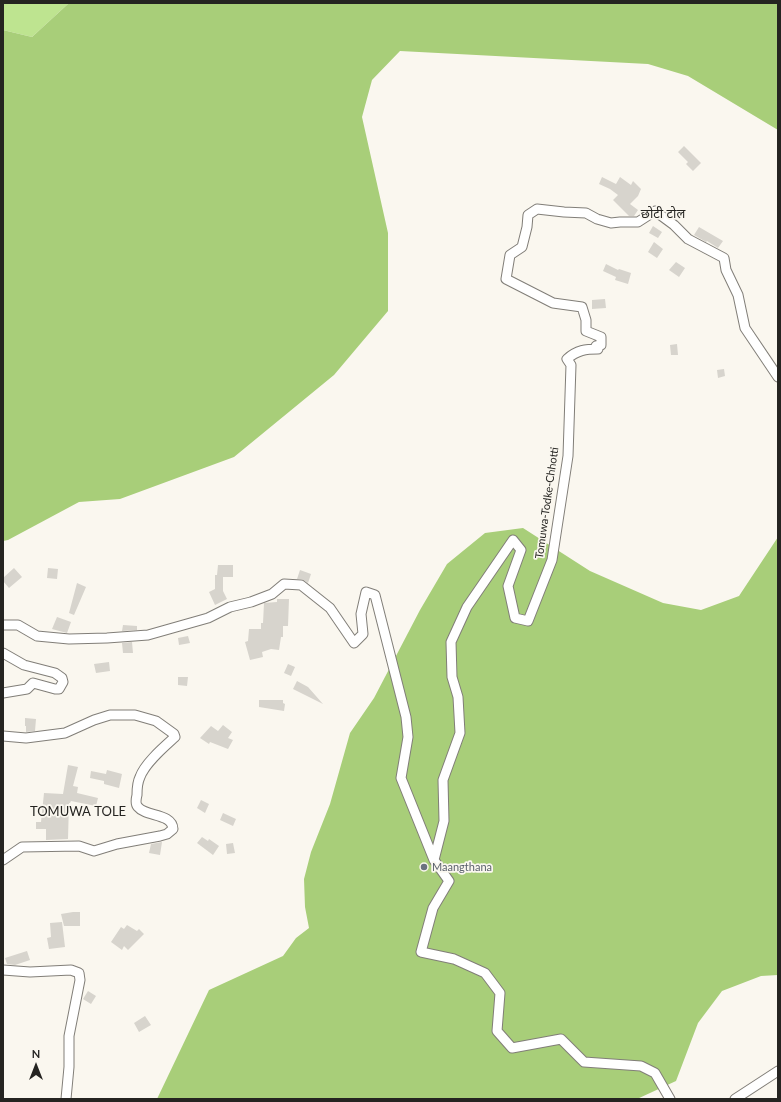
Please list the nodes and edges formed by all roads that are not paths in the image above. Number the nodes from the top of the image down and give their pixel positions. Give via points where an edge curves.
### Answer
1 (778, 377) edge
2 (3, 625) edge
3 (3, 653) edge
4 (3, 693) edge
5 (3, 736) edge
6 (3, 860) edge
7 (434, 860) junction
8 (3, 970) edge
9 (778, 1071) edge
10 (66, 1099) edge
11 (670, 1099) edge
12 (735, 1099) edge

1 - 7 street, Tomuwa-Todke-Chhotti via 745,328 738,295 726,270 724,258 688,239 655,211 638,222 611,223 586,214 537,209 528,215 522,247 510,256 506,278 553,303 582,307 586,331 601,337 601,345 596,346 598,349 577,351 567,359 571,365 568,456 556,538 552,560 528,621 515,618 508,586 521,550 514,540 467,607 451,642 452,677 458,697 460,733 443,780 444,821
2 - 7 street via 18,625 37,636 69,639 148,635 208,618 230,607 251,602 272,594 284,584 301,585 330,608 354,643 364,634 361,614 366,592 375,595 406,717 408,736 401,778
3 - 4 street via 24,665 55,672 63,682 59,689 33,683 27,690
5 - 6 street via 26,738 65,733 110,715 135,715 156,721 174,734 175,738 157,754 140,775 136,803 143,811 163,818 173,825 173,829 167,834 150,839 140,838 94,851 79,846 22,847
7 - 11 street via 449,881 433,908 421,952 454,959 485,973 500,993 497,1031 512,1048 561,1039 584,1062 641,1066 656,1073
8 - 10 street via 71,970 79,973 80,980 69,1036
9 - 12 street

